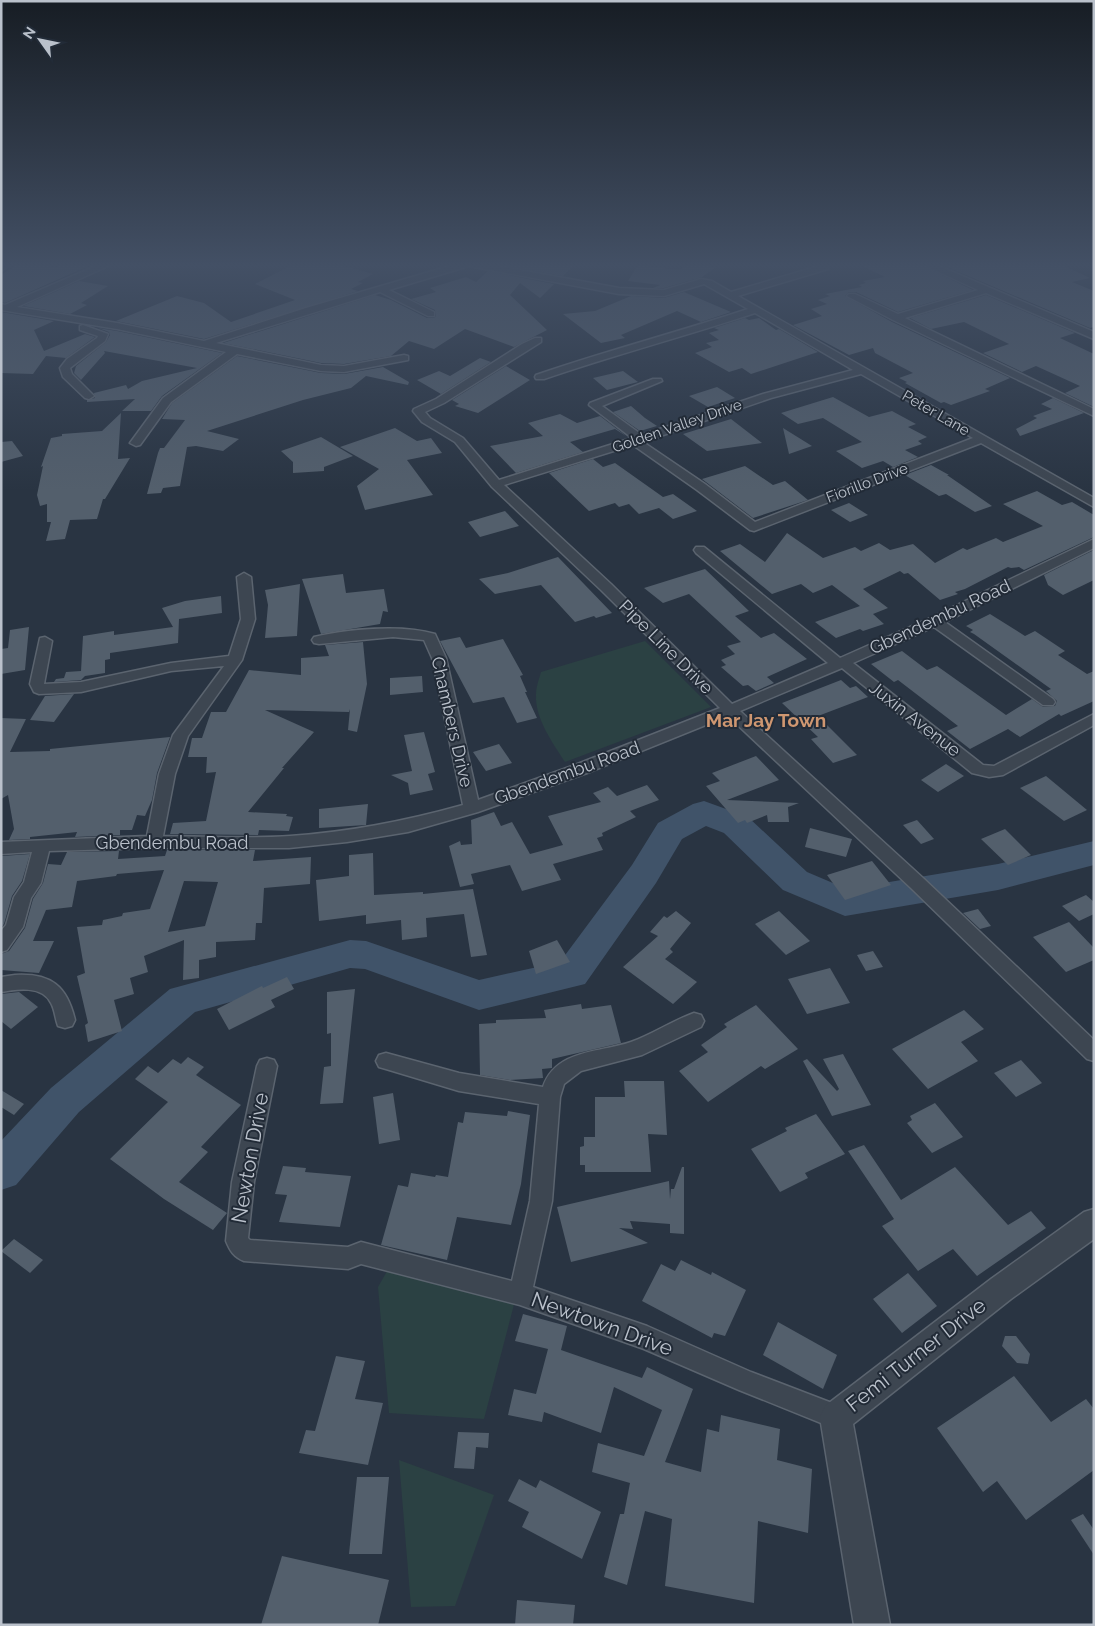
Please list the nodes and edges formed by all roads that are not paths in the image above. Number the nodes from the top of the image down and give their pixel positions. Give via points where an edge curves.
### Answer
1 (102, 339) edge
2 (175, 339) edge
3 (221, 339) edge
4 (666, 339) edge
5 (805, 339) edge
6 (940, 339) edge
7 (538, 340) dead end
8 (202, 345) junction
9 (236, 350) junction
10 (404, 358) dead end
11 (860, 371) junction
12 (540, 377) dead end
13 (657, 381) dead end
14 (89, 396) dead end
15 (1094, 413) edge
16 (981, 439) junction
17 (637, 440) junction
18 (136, 443) dead end
19 (496, 484) junction
20 (1094, 503) edge
21 (1094, 543) edge
22 (700, 550) dead end
23 (244, 577) dead end
24 (935, 621) junction
25 (45, 640) dead end
26 (319, 640) dead end
27 (235, 660) junction
28 (841, 663) junction
29 (1048, 702) dead end
30 (730, 710) junction
31 (1094, 719) edge
32 (989, 772) joint
33 (472, 808) junction
34 (154, 842) junction
35 (42, 845) junction
36 (1, 848) edge
37 (1, 945) edge
38 (1, 985) edge
39 (65, 1020) dead end
40 (694, 1021) dead end
41 (1094, 1053) edge
42 (386, 1062) dead end
43 (267, 1066) dead end
44 (550, 1097) junction
45 (1094, 1222) edge
46 (361, 1253) joint
47 (520, 1294) junction
48 (836, 1417) junction
49 (872, 1625) edge

1 - 14 street via 66,368 67,375
2 - 8 street
3 - 8 street
4 - 12 street via 630,347
5 - 11 street, Peter Lane
6 - 15 street
7 - 19 street, Pipe Line Drive via 418,411 426,420 459,440
8 - 9 street
9 - 10 street via 344,369
9 - 18 street via 167,400
11 - 16 street, Peter Lane
11 - 17 street, Golden Valley Drive via 767,396
13 - 17 street via 594,405
16 - 17 street, Fiorillo Drive via 754,527
16 - 20 street, Peter Lane
17 - 19 street, Golden Valley Drive
19 - 30 street, Pipe Line Drive
21 - 24 street, Gbendembu Road
22 - 28 street
23 - 27 street via 248,619
24 - 28 street, Gbendembu Road
24 - 29 street
25 - 27 street via 37,684 40,689 81,687 171,667
26 - 33 street, Chambers Drive via 416,633 430,637 438,658
27 - 34 street via 181,735 167,774
28 - 30 street, Gbendembu Road
28 - 32 street, Juxin Avenue via 978,769
30 - 33 street, Gbendembu Road
30 - 41 street, Pipe Line Drive via 922,887
31 - 32 street via 997,771
33 - 34 street, Gbendembu Road via 408,826 347,836 289,842
34 - 35 street, Gbendembu Road
35 - 36 street, Gbendembu Road
35 - 37 street via 32,883 23,897 14,927
38 - 39 street via 33,982 47,987 62,1004
40 - 44 street via 635,1049 575,1064 556,1079
42 - 44 street via 459,1082
43 - 46 street, Newton Drive via 243,1182 237,1240 244,1250 348,1258
44 - 47 street via 542,1201
45 - 48 street, Femi Turner Drive via 1001,1289
46 - 47 street, Newtown Drive
47 - 48 street, Newtown Drive via 647,1338
48 - 49 street, Femi Turner Drive

